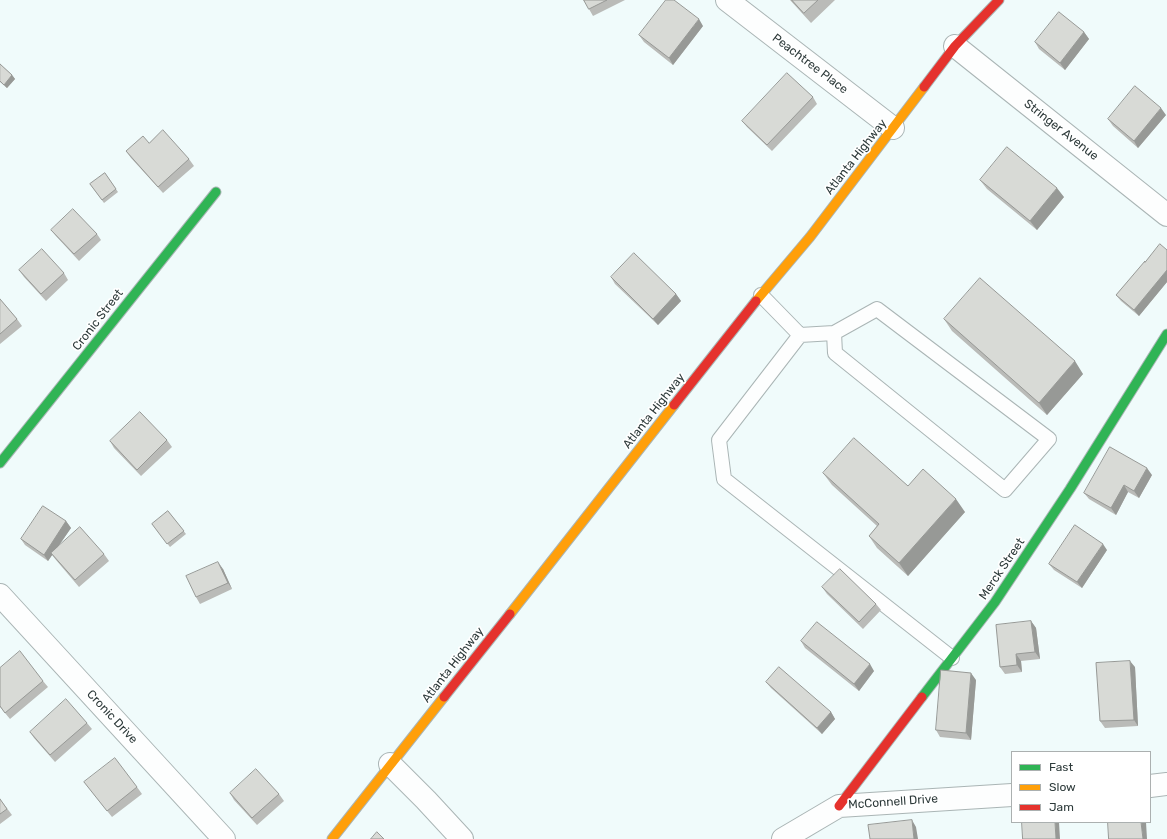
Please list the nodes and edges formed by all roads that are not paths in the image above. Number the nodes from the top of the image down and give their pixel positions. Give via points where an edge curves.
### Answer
1 (727, 0) edge
2 (999, 0) edge
3 (954, 46) junction
4 (893, 128) junction
5 (216, 192) dead end
6 (1167, 215) edge
7 (761, 295) junction
8 (834, 333) junction
9 (1167, 334) edge
10 (800, 335) junction
11 (0, 463) edge
12 (0, 595) edge
13 (952, 658) junction
14 (390, 764) junction
15 (1167, 784) edge
16 (1151, 786) edge
17 (1011, 795) edge
18 (839, 806) junction
19 (224, 839) edge
20 (332, 839) edge
21 (462, 839) edge
22 (783, 839) edge

1 - 4 street, Peachtree Place
2 - 3 main road, Atlanta Highway
3 - 4 main road, Atlanta Highway
3 - 6 street, Stringer Avenue
4 - 7 main road, Atlanta Highway via 810,237
5 - 11 main road, Cronic Street
7 - 10 lane
7 - 14 main road, Atlanta Highway
8 - 8 lane via 835,353 1005,490 1048,439 877,309
8 - 10 lane
9 - 13 main road, Merck Street via 1066,496 995,602
10 - 13 lane via 719,440 724,480
12 - 19 street, Cronic Drive
13 - 18 main road, Merck Street
14 - 20 main road, Atlanta Highway
14 - 21 street
15 - 16 street
17 - 18 street, McConnell Drive
18 - 22 street, McConnell Drive

